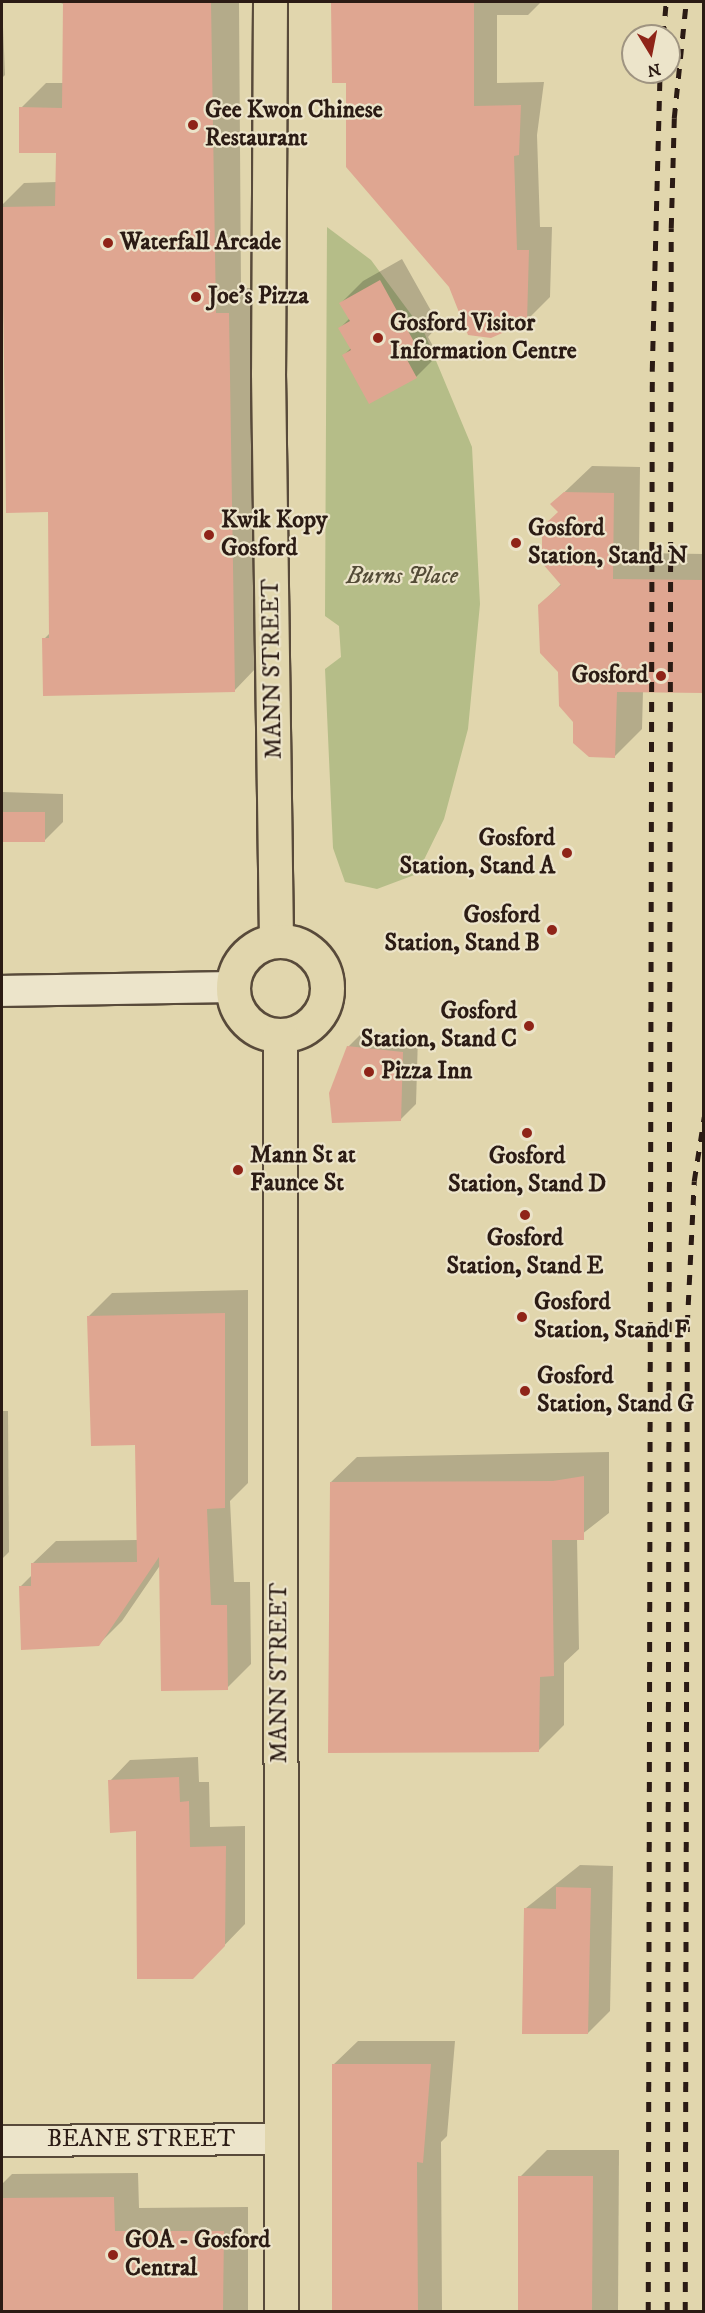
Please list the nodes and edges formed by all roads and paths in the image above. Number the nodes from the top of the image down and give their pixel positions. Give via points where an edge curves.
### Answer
1 (270, 2) edge
2 (276, 941) junction
3 (232, 987) junction
4 (2, 991) edge
5 (280, 1035) junction
6 (281, 2139) junction
7 (2, 2141) edge
8 (281, 2312) edge

1 - 2 main road, MANN STREET via 268,373
2 - 3 main road via 241,960
2 - 5 main road via 305,948 318,958 327,986 319,1015 295,1033
3 - 4 street
3 - 5 main road via 234,1002 251,1026
5 - 6 main road, MANN STREET
6 - 7 street, BEANE STREET
6 - 8 main road, MANN STREET

